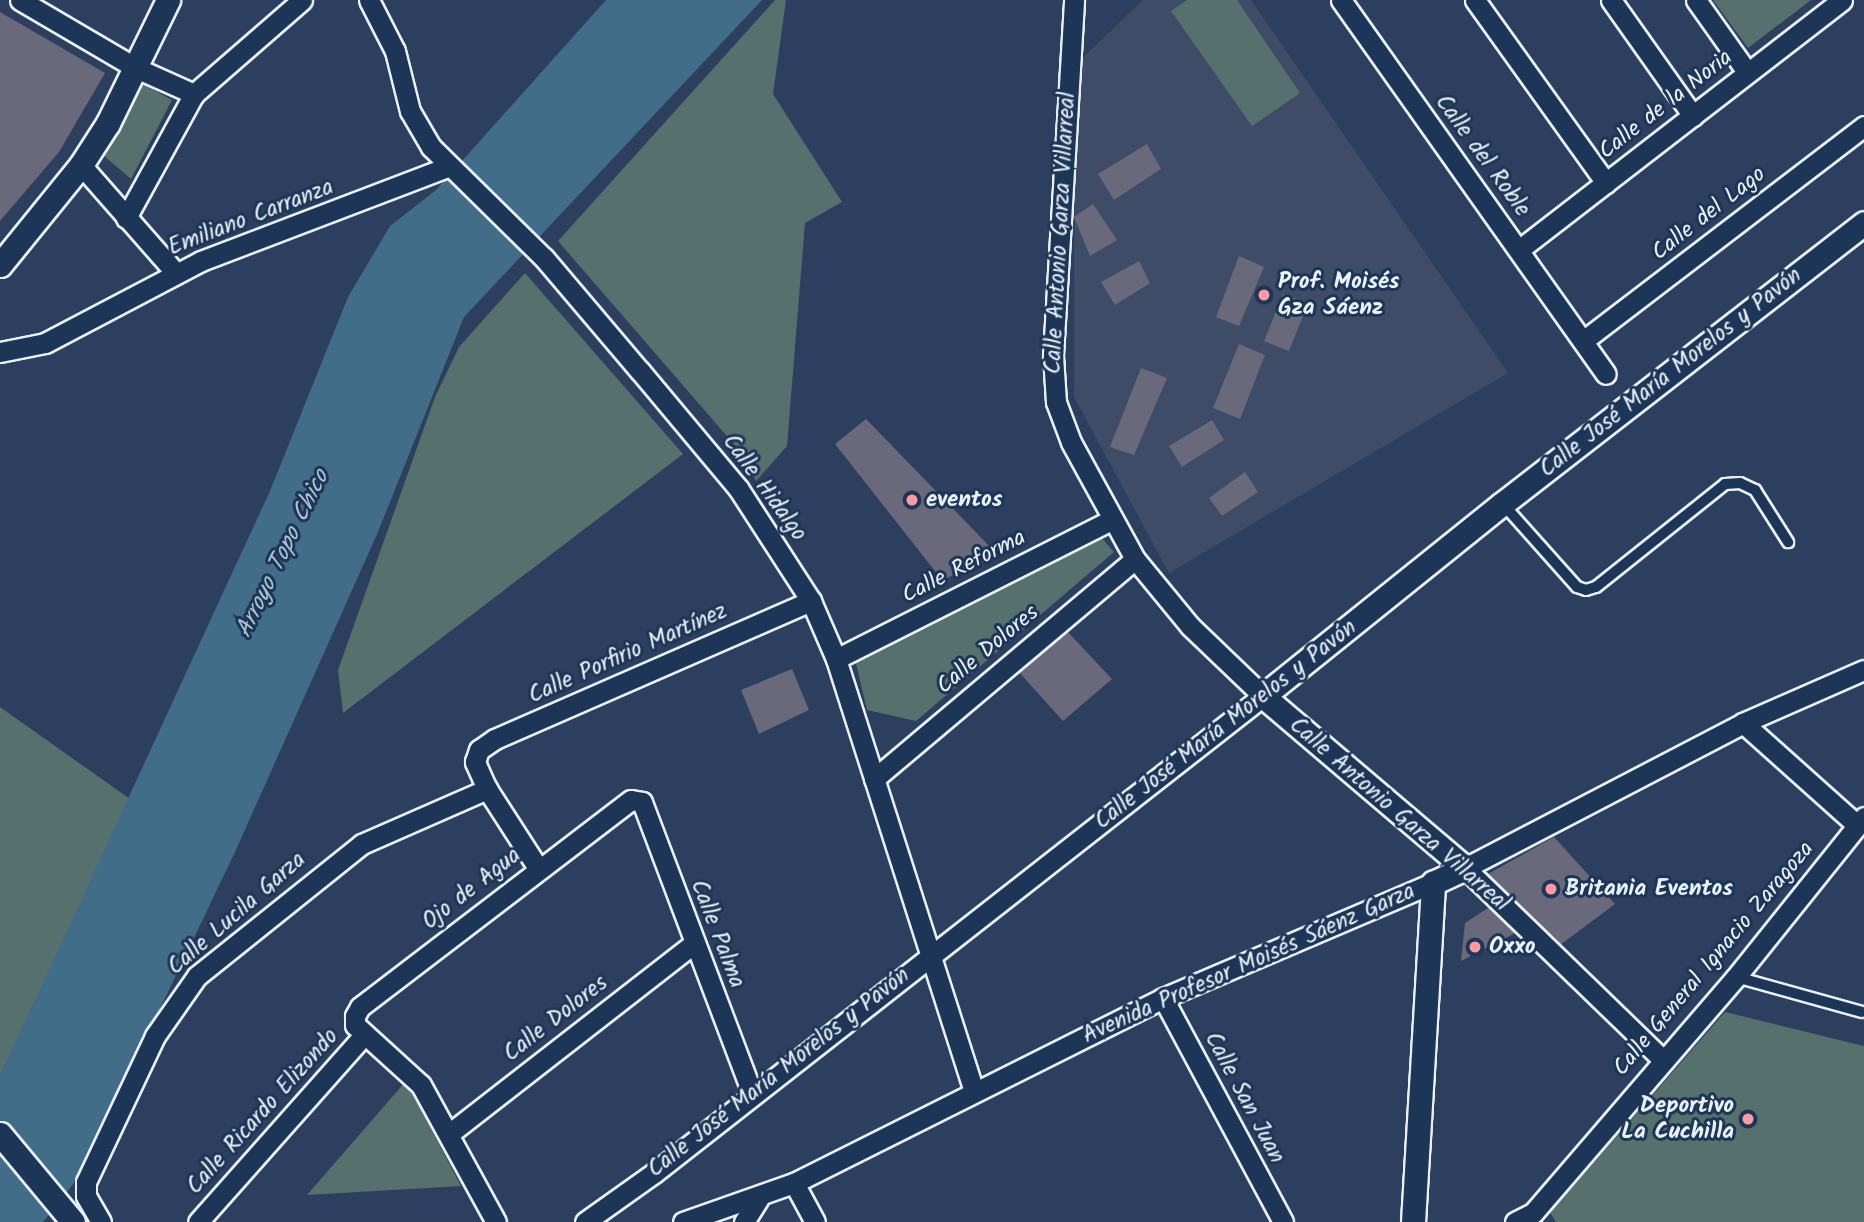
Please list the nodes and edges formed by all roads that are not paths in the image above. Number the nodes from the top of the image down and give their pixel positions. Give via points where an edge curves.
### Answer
1 (20, 0) edge
2 (168, 0) edge
3 (302, 0) edge
4 (369, 0) edge
5 (1074, 0) edge
6 (1341, 0) edge
7 (1475, 0) edge
8 (1611, 0) edge
9 (1696, 0) edge
10 (1842, 0) edge
11 (136, 68) junction
12 (1748, 72) junction
13 (194, 94) junction
14 (1693, 116) junction
15 (1864, 125) edge
16 (80, 165) junction
17 (451, 171) junction
18 (1606, 183) junction
19 (126, 218) junction
20 (1864, 223) edge
21 (1520, 249) junction
22 (0, 265) edge
23 (175, 272) junction
24 (1583, 341) junction
25 (0, 352) edge
26 (1606, 374) dead end
27 (1502, 503) junction
28 (1113, 519) junction
29 (1788, 542) dead end
30 (1135, 559) junction
31 (811, 601) junction
32 (836, 659) junction
33 (1864, 670) edge
34 (1263, 696) junction
35 (1743, 723) junction
36 (874, 779) junction
37 (487, 789) junction
38 (631, 800) joint
39 (1860, 821) edge
40 (1465, 867) junction
41 (538, 868) junction
42 (1433, 883) junction
43 (694, 943) junction
44 (929, 955) junction
45 (1736, 977) junction
46 (1163, 998) junction
47 (1862, 1012) dead end
48 (360, 1029) junction
49 (1662, 1059) junction
50 (974, 1092) junction
51 (752, 1093) junction
52 (0, 1134) edge
53 (449, 1134) junction
54 (794, 1184) junction
55 (759, 1198) junction
56 (67, 1216) edge
57 (1528, 1219) edge
58 (101, 1222) edge
59 (198, 1222) edge
60 (496, 1222) edge
61 (585, 1222) edge
62 (683, 1222) edge
63 (744, 1222) edge
64 (816, 1222) edge
65 (1283, 1222) edge
66 (1413, 1222) edge

1 - 11 street
2 - 11 street
3 - 13 street
4 - 17 street, Calle Hidalgo via 395,51 415,123
5 - 28 street, Calle Antonio Garza Villarreal via 1053,373 1062,424
6 - 21 street, Calle del Roble
7 - 18 street
8 - 14 street
9 - 12 street
10 - 12 street, Calle de la Noria
11 - 13 street
11 - 16 street
12 - 14 street, Calle de la Noria
13 - 19 street
14 - 18 street, Calle de la Noria
15 - 24 street, Calle del Lago
16 - 19 street
16 - 22 street
17 - 23 street, Emiliano Carranza
17 - 31 street, Calle Hidalgo via 544,258 738,488
18 - 21 street, Calle de la Noria
19 - 23 street
20 - 27 street, Calle José María Morelos y Pavón
21 - 24 street, Calle del Roble
23 - 25 street, Emiliano Carranza via 45,343
24 - 26 street, Calle del Roble
27 - 29 lane via 1577,587 1586,590 1596,587 1725,484 1740,483 1755,491
27 - 34 street, Calle José María Morelos y Pavón
28 - 30 street, Calle Antonio Garza Villarreal
28 - 32 street, Calle Reforma
30 - 34 street, Calle Antonio Garza Villarreal via 1190,626
30 - 36 street, Calle Dolores
31 - 32 street, Calle Hidalgo
31 - 37 street, Calle Porfirio Martínez via 495,739 479,750 475,762
32 - 36 street, Calle Hidalgo
33 - 35 street, Avenida Profesor Moisés Sáenz Garza
34 - 40 street, Calle Antonio Garza Villarreal
34 - 44 street, Calle José María Morelos y Pavón
35 - 39 street
35 - 40 street, Avenida Profesor Moisés Sáenz Garza
36 - 44 street, Calle Hidalgo
37 - 41 street
37 - 58 street, Calle Lucila Garza via 362,844 197,976 155,1036 86,1182 86,1196
38 - 41 street, Ojo de Agua
38 - 43 street, Calle Palma via 642,802
39 - 45 street, Calle General Ignacio Zaragoza
40 - 42 street, Avenida Profesor Moisés Sáenz Garza
40 - 49 street, Calle Antonio Garza Villarreal
41 - 48 street, Ojo de Agua via 360,1007
42 - 46 street, Avenida Profesor Moisés Sáenz Garza
42 - 66 street
43 - 51 street, Calle Palma
43 - 53 street, Calle Dolores
44 - 50 street, Calle Hidalgo
44 - 51 street, Calle José María Morelos y Pavón
45 - 47 lane
45 - 49 street, Calle General Ignacio Zaragoza
46 - 50 street, Avenida Profesor Moisés Sáenz Garza
46 - 65 street, Calle San Juan
48 - 53 street via 407,1068
48 - 59 street, Calle Ricardo Elizondo
49 - 57 street, Calle General Ignacio Zaragoza
50 - 54 street, Avenida Profesor Moisés Sáenz Garza
51 - 61 street, Calle José María Morelos y Pavón
52 - 56 street
53 - 60 street
54 - 55 street, Avenida Profesor Moisés Sáenz Garza
54 - 64 street
55 - 62 street, Avenida Profesor Moisés Sáenz Garza
55 - 63 street

